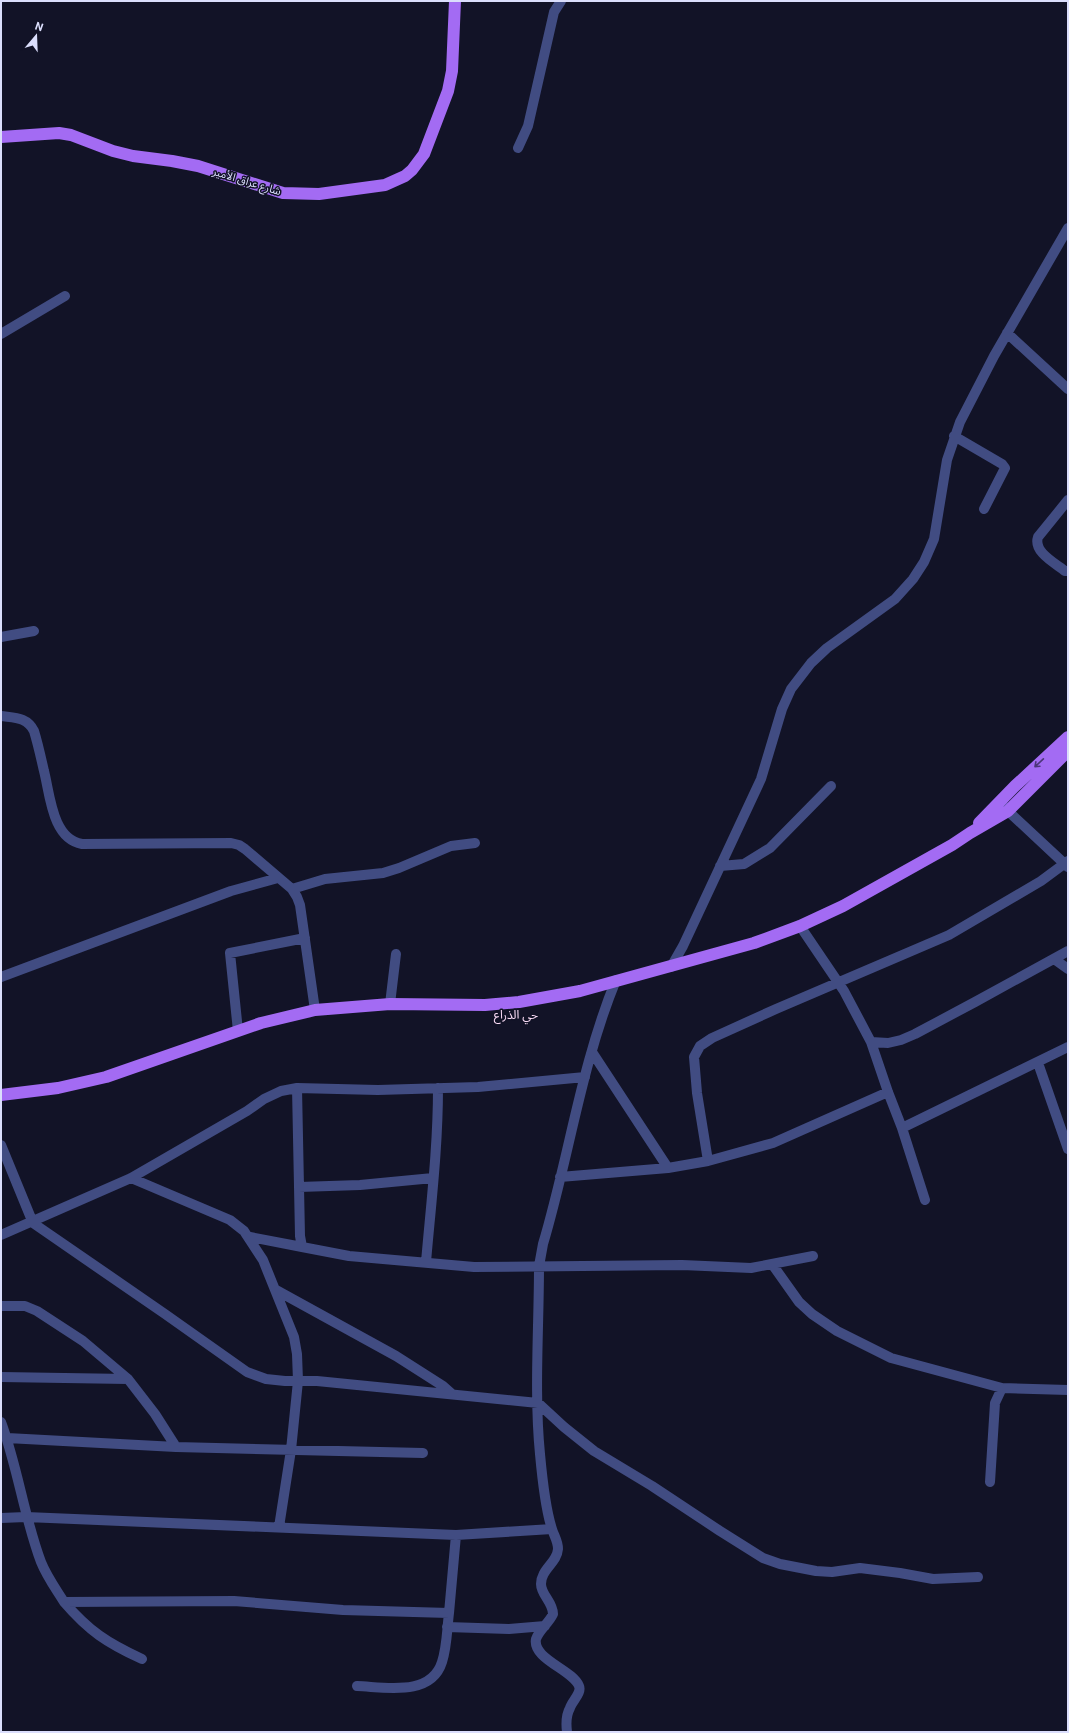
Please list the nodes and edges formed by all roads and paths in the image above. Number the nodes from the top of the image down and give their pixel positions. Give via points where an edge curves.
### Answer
1 (454, 1) edge
2 (561, 1) edge
3 (1, 137) edge
4 (518, 148) dead end
5 (1068, 228) edge
6 (65, 296) dead end
7 (1007, 333) junction
8 (1, 334) edge
9 (1068, 389) edge
10 (954, 436) junction
11 (1068, 500) edge
12 (984, 509) dead end
13 (1068, 571) edge
14 (34, 631) dead end
15 (1, 637) edge
16 (1, 716) edge
17 (1068, 737) edge
18 (1068, 751) edge
19 (831, 786) dead end
20 (1000, 801) junction
21 (1008, 811) junction
22 (970, 833) junction
23 (475, 843) dead end
24 (1067, 864) edge
25 (720, 866) junction
26 (278, 878) junction
27 (292, 889) junction
28 (800, 926) junction
29 (305, 938) junction
30 (1068, 951) edge
31 (396, 954) dead end
32 (1054, 959) junction
33 (671, 967) junction
34 (1068, 969) edge
35 (1, 977) edge
36 (616, 980) junction
37 (838, 981) junction
38 (390, 1004) junction
39 (315, 1010) junction
40 (238, 1031) junction
41 (871, 1042) junction
42 (1068, 1047) edge
43 (592, 1052) junction
44 (1038, 1063) junction
45 (585, 1076) junction
46 (297, 1088) junction
47 (438, 1088) junction
48 (888, 1092) junction
49 (1, 1095) edge
50 (902, 1128) junction
51 (1, 1145) edge
52 (1068, 1149) edge
53 (708, 1161) junction
54 (668, 1168) junction
55 (560, 1177) junction
56 (131, 1178) junction
57 (433, 1178) junction
58 (299, 1187) junction
59 (925, 1200) dead end
60 (33, 1223) junction
61 (1, 1235) edge
62 (250, 1237) junction
63 (302, 1247) junction
64 (813, 1256) dead end
65 (426, 1262) junction
66 (772, 1264) junction
67 (540, 1266) junction
68 (276, 1290) junction
69 (1, 1306) edge
70 (1, 1377) edge
71 (128, 1379) junction
72 (298, 1381) junction
73 (1002, 1388) junction
74 (1068, 1390) edge
75 (452, 1394) junction
76 (538, 1402) junction
77 (1, 1422) edge
78 (7, 1438) junction
79 (176, 1447) junction
80 (291, 1450) junction
81 (423, 1453) dead end
82 (990, 1482) dead end
83 (26, 1517) junction
84 (1, 1518) edge
85 (280, 1527) junction
86 (552, 1529) junction
87 (456, 1535) junction
88 (978, 1577) dead end
89 (64, 1602) junction
90 (449, 1613) junction
91 (545, 1626) junction
92 (447, 1627) junction
93 (142, 1659) dead end
94 (357, 1686) dead end
95 (567, 1732) edge

1 - 3 main road, شارع عراق الأمير via 448,91 424,154 406,176 385,185 319,194 283,193 198,166 120,153 71,135 60,133
2 - 4 street via 554,12 528,126
5 - 7 street
6 - 8 street
7 - 9 street
7 - 10 street via 968,404
10 - 12 street via 1005,468
10 - 25 street via 947,460 934,539 924,562 895,598 827,648 791,688 782,708 761,778
11 - 13 street via 1038,537 1036,544 1049,559
14 - 15 street
16 - 26 street via 22,719 31,725 45,772 53,812 59,825 72,841 82,844 231,843 239,845
17 -> 20 main road
18 - 21 main road
19 - 25 street via 770,848 744,864
20 - 21 street
20 - 22 main road
21 - 22 main road
21 - 24 street
22 - 28 main road via 898,876
23 - 27 street via 451,846 399,868 325,879
24 - 37 street via 949,935
25 - 33 street via 684,946
26 - 27 street
26 - 35 street via 224,894
27 - 29 street via 300,905
28 - 33 main road via 754,943
28 - 37 street
29 - 39 street
29 - 40 street via 230,953
30 - 32 street
31 - 38 street
32 - 34 street
32 - 41 street via 901,1040 888,1043
33 - 36 main road
36 - 38 main road via 580,991 519,1002 485,1005
36 - 43 street
37 - 41 street
37 - 53 street via 712,1038 696,1051 694,1057 697,1093
38 - 39 main road
39 - 40 main road
40 - 49 main road via 106,1077 58,1088
41 - 48 street
42 - 44 street
43 - 45 street
43 - 54 street
44 - 50 street
44 - 52 street
45 - 47 street via 478,1087
45 - 55 street
46 - 47 street
46 - 56 street via 281,1091 264,1099
46 - 58 street
47 - 57 street via 438,1145
48 - 50 street
48 - 53 street via 774,1143
50 - 59 street
51 - 60 street
53 - 54 street
54 - 55 street
55 - 67 street
56 - 60 street
56 - 62 street via 230,1220
57 - 58 street via 360,1185
57 - 65 street
58 - 63 street
60 - 61 street
60 - 72 street via 246,1372 266,1379
62 - 63 street
62 - 68 street via 264,1260
63 - 65 street via 350,1256
64 - 66 street
65 - 67 street via 474,1267
66 - 67 street via 751,1268 682,1265
66 - 73 street via 799,1302 837,1331 891,1358
67 - 76 street
68 - 72 street via 294,1337 298,1354
68 - 75 street via 396,1356
69 - 71 street via 25,1306 37,1311 83,1341
70 - 71 street
71 - 79 street
72 - 75 street
72 - 80 street
73 - 74 street
73 - 82 street via 995,1403
75 - 76 street
76 - 86 street via 542,1477
76 - 88 street via 594,1451 763,1558 816,1572 860,1568 933,1579
77 - 78 street
78 - 79 street
78 - 83 street
79 - 80 street
80 - 81 street
80 - 85 street
83 - 84 street
83 - 85 street
83 - 89 street via 50,1581
85 - 87 street
86 - 87 street
86 - 91 street via 556,1538 557,1554 544,1573 541,1585 553,1614
87 - 90 street
89 - 90 street via 234,1602
89 - 93 street via 94,1633 115,1647
90 - 92 street
91 - 92 street via 509,1629
91 - 95 street via 536,1639 538,1650 571,1676 580,1689 566,1717
92 - 94 street via 443,1662 431,1680 410,1688

